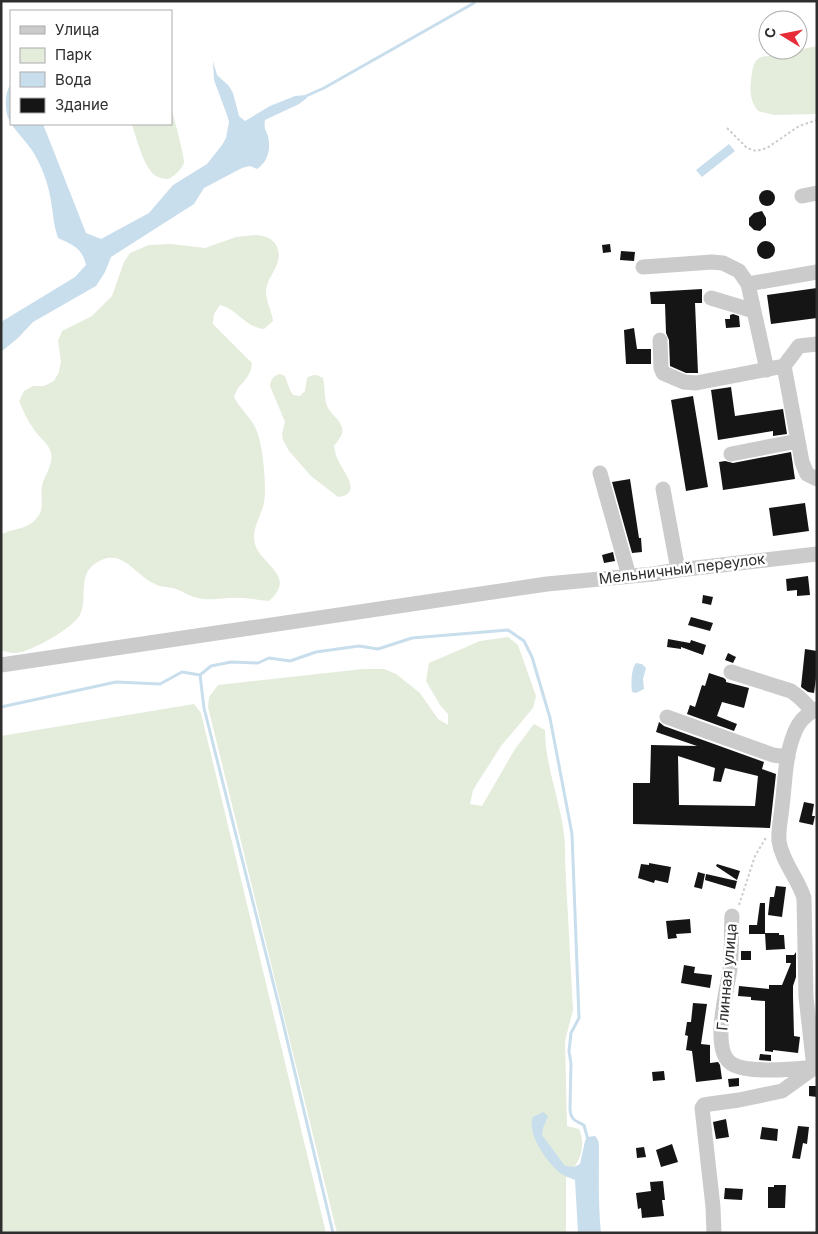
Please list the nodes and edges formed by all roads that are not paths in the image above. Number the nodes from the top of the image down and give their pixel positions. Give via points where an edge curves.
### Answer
1 (643, 267) dead end
2 (817, 272) edge
3 (748, 284) junction
4 (711, 298) dead end
5 (754, 311) junction
6 (660, 340) dead end
7 (817, 344) edge
8 (784, 366) junction
9 (767, 370) junction
10 (798, 441) junction
11 (731, 454) dead end
12 (600, 473) dead end
13 (817, 479) edge
14 (664, 489) dead end
15 (817, 554) edge
16 (678, 570) junction
17 (629, 576) junction
18 (1, 665) edge
19 (731, 672) dead end
20 (815, 710) edge
21 (668, 717) dead end
22 (788, 757) junction
23 (732, 916) road end
24 (816, 1067) edge
25 (714, 1233) edge

1 - 3 street via 722,263 739,271
2 - 3 street
3 - 5 street
4 - 5 street
5 - 9 street
6 - 9 street via 663,373 684,382 696,383
7 - 8 street via 798,346
8 - 9 street
8 - 10 street
10 - 11 street
10 - 13 street via 807,474
12 - 17 street
14 - 16 street
15 - 16 street, Мельничный переулок
16 - 17 street, Мельничный переулок
17 - 18 street, Мельничный переулок via 547,584
19 - 20 street via 791,691
20 - 22 street via 801,721 794,733
21 - 22 street
22 - 24 street via 779,841 804,898 806,997
23 - 24 street, Глинная улица via 730,968 721,1030 723,1053 733,1065 746,1068
24 - 25 street via 782,1091 704,1105 702,1108

